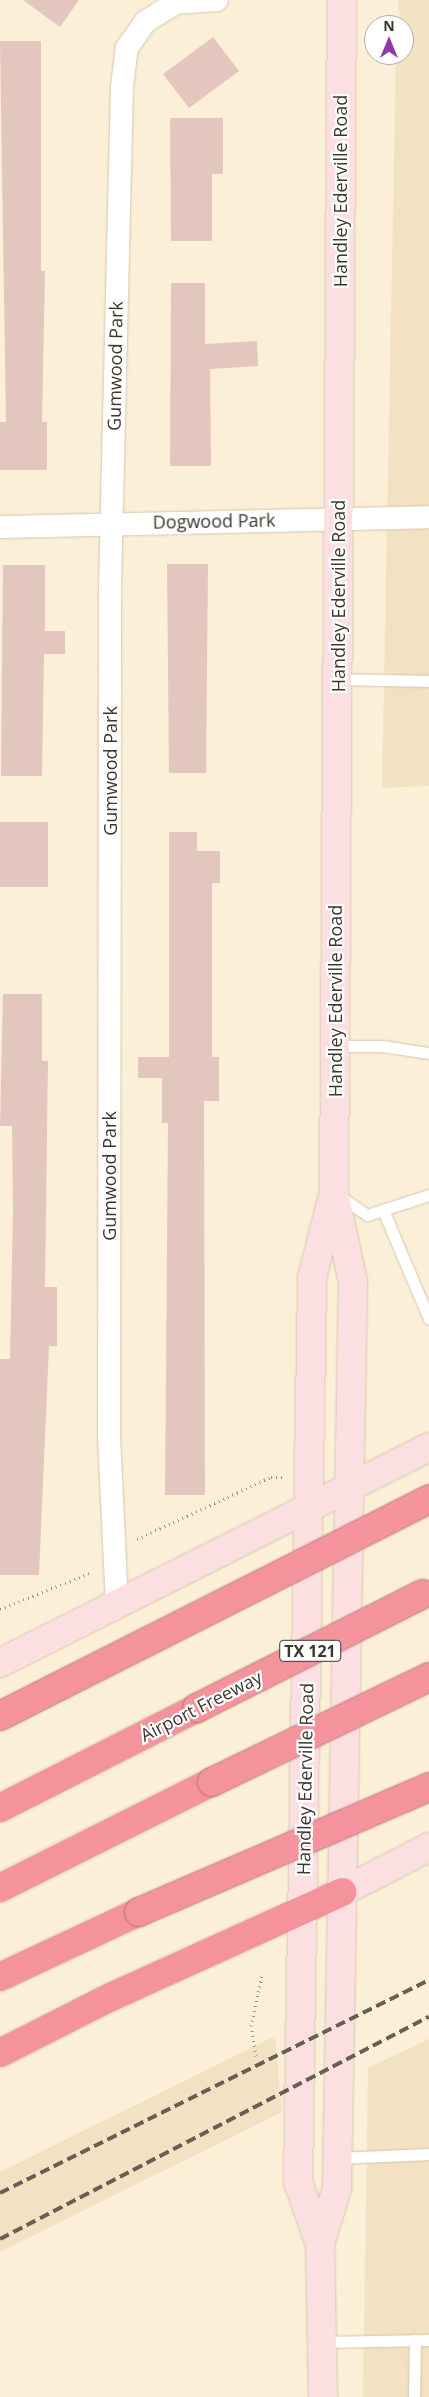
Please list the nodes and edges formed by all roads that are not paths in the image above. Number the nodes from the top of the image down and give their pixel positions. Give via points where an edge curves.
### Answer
1 (217, 0) edge
2 (342, 0) edge
3 (429, 517) edge
4 (338, 518) junction
5 (112, 523) junction
6 (0, 527) edge
7 (337, 679) junction
8 (429, 681) edge
9 (335, 1046) junction
10 (429, 1054) edge
11 (334, 1192) junction
12 (429, 1195) edge
13 (383, 1210) junction
14 (429, 1319) edge
15 (429, 1447) edge
16 (348, 1488) junction
17 (429, 1499) edge
18 (309, 1508) junction
19 (426, 1592) edge
20 (117, 1605) junction
21 (0, 1663) edge
22 (429, 1677) edge
23 (0, 1716) edge
24 (429, 1787) edge
25 (0, 1808) edge
26 (429, 1846) edge
27 (0, 1888) edge
28 (342, 1892) junction
29 (302, 1911) junction
30 (0, 1978) edge
31 (0, 2053) edge
32 (429, 2154) edge
33 (337, 2158) junction
34 (320, 2244) junction
35 (415, 2340) junction
36 (429, 2340) edge
37 (322, 2342) junction
38 (323, 2397) edge
39 (414, 2397) edge

1 - 5 street, Gumwood Park via 175,3 144,22 126,48 122,87
2 - 4 main road, Handley Ederville Road
3 - 4 street, Dogwood Park
4 - 5 street, Dogwood Park
4 - 7 main road, Handley Ederville Road
5 - 6 street, Dogwood Park
5 - 20 street, Gumwood Park via 109,1437
7 - 8 lane
7 - 9 main road, Handley Ederville Road
9 - 10 lane via 382,1046
9 - 11 main road, Handley Ederville Road
11 - 13 lane via 367,1215
11 - 16 main road, Handley Ederville Road via 353,1282
11 - 18 main road, Handley Ederville Road via 312,1278
12 - 13 lane
13 - 14 lane
15 - 16 main road
16 - 18 main road
16 - 28 main road, Handley Ederville Road
17 - 23 highway, bridge
18 - 20 main road
18 - 29 main road, Handley Ederville Road
19 - 25 highway, Airport Freeway / TX 121, bridge
20 - 21 main road
22 - 27 highway, bridge
24 - 30 highway, bridge via 139,1912
26 - 28 main road
28 - 29 highway
28 - 33 main road, Handley Ederville Road
29 - 31 highway via 111,1997
29 - 34 main road, Handley Ederville Road via 298,2182
32 - 33 lane
33 - 34 main road, Handley Ederville Road via 337,2188
34 - 37 main road, Handley Ederville Road
35 - 36 lane
35 - 37 lane
35 - 39 lane
37 - 38 main road, Handley Ederville Road

